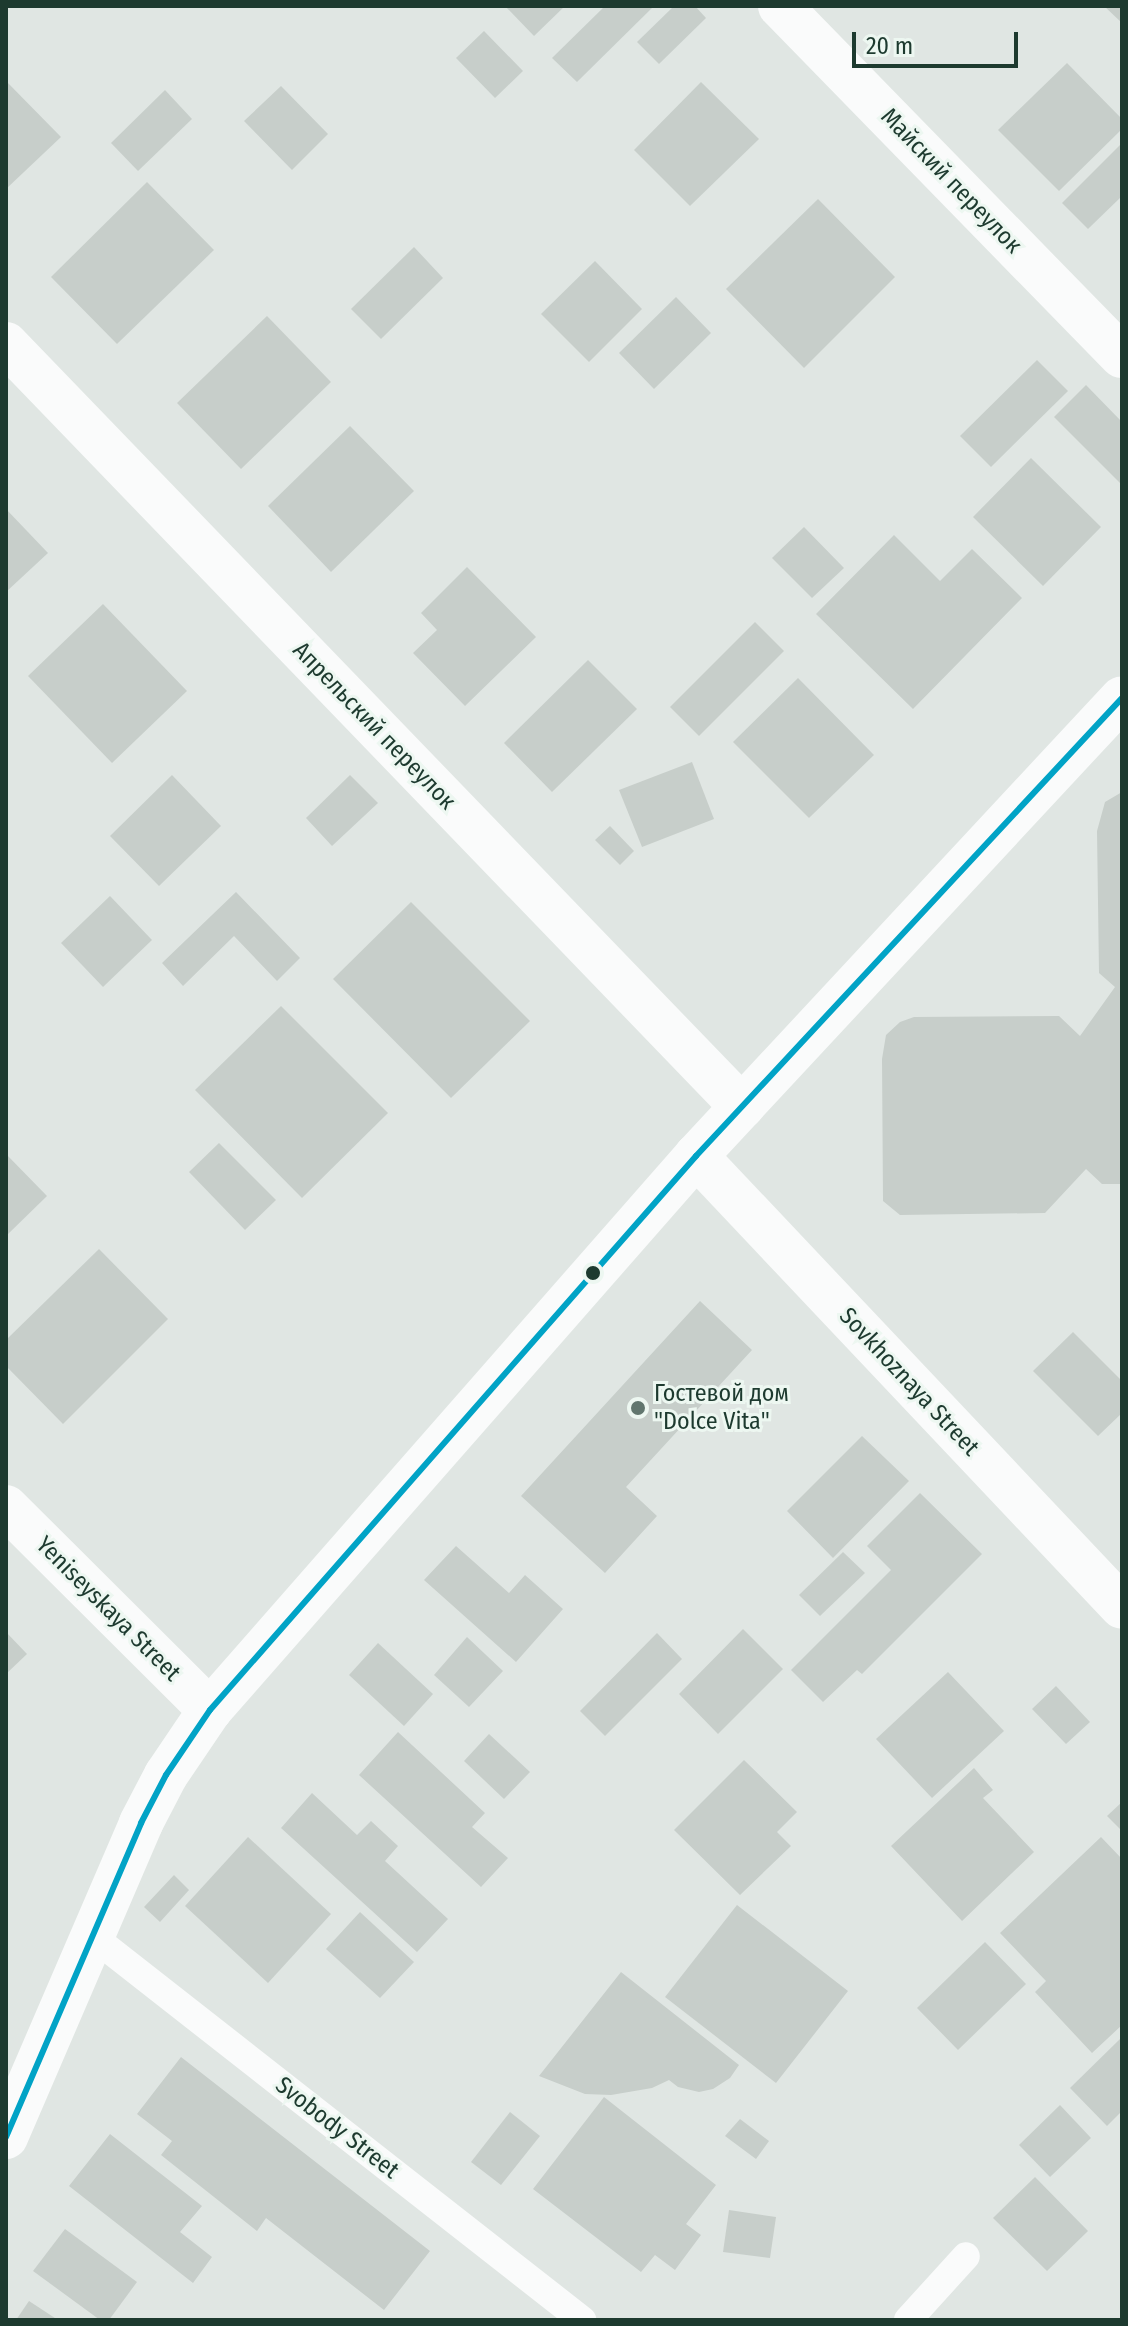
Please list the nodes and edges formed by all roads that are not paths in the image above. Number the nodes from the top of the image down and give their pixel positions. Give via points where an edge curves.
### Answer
1 (780, 6) edge
2 (6, 344) edge
3 (1122, 356) edge
4 (1122, 698) edge
5 (742, 1107) junction
6 (696, 1156) junction
7 (6, 1507) edge
8 (1122, 1607) edge
9 (210, 1710) junction
10 (92, 1936) junction
11 (6, 2137) edge
12 (966, 2256) dead end
13 (582, 2320) edge
14 (908, 2320) edge

1 - 3 street, Майский переулок
2 - 5 street, Апрельский переулок
4 - 5 street
5 - 6 street
6 - 8 street, Sovkhoznaya Street
6 - 9 street
7 - 9 street, Yeniseyskaya Street
9 - 10 street via 166,1775
10 - 11 street
10 - 13 lane, Svobody Street
12 - 14 lane

